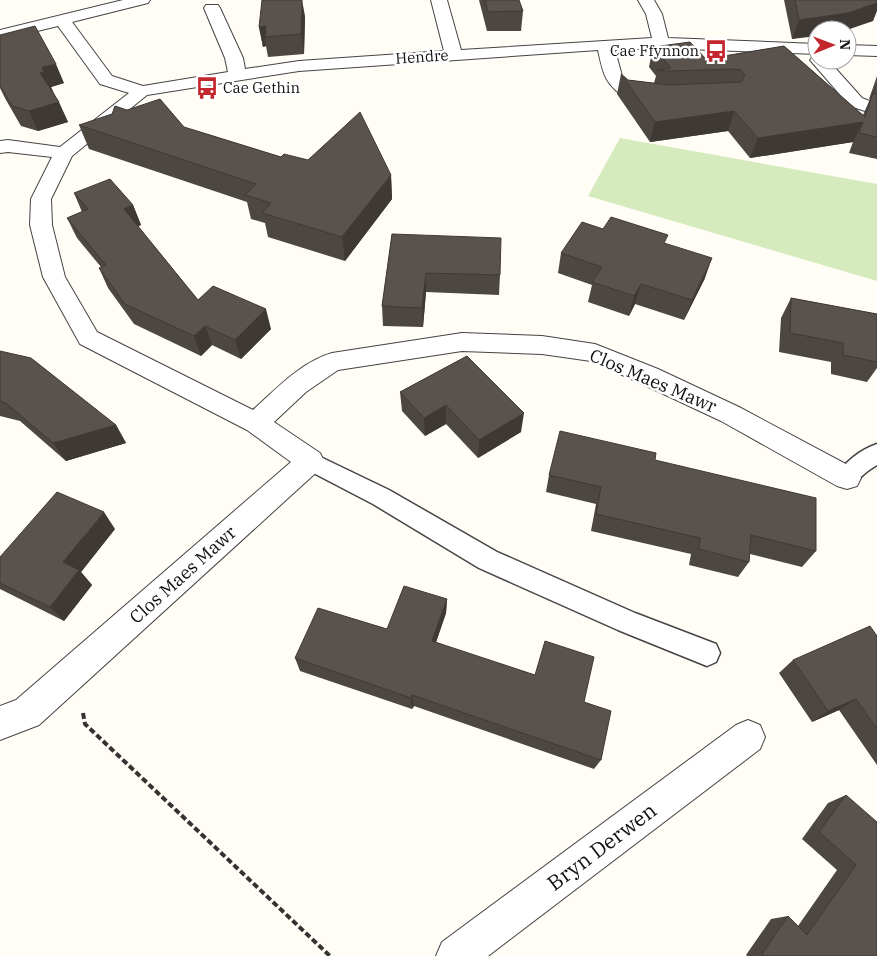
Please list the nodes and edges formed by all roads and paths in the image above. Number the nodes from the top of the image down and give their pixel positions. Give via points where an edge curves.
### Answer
1 (142, 0) edge
2 (438, 0) edge
3 (646, 0) edge
4 (212, 8) dead end
5 (62, 20) junction
6 (0, 35) edge
7 (660, 43) junction
8 (605, 45) junction
9 (857, 50) edge
10 (877, 51) edge
11 (807, 53) edge
12 (454, 55) junction
13 (829, 70) edge
14 (238, 76) junction
15 (142, 91) junction
16 (664, 98) edge
17 (877, 110) edge
18 (0, 148) edge
19 (64, 153) junction
20 (256, 423) junction
21 (877, 453) edge
22 (310, 461) junction
23 (847, 478) joint
24 (707, 653) dead end
25 (0, 723) edge
26 (86, 724) dead end
27 (748, 737) dead end
28 (330, 956) edge
29 (458, 956) edge

1 - 5 street
2 - 12 street
3 - 7 street via 654,14
4 - 14 street via 234,58
5 - 6 street
5 - 15 street, Hendre via 106,80
7 - 8 street, Hendre
7 - 11 street, Hendre
8 - 12 street, Hendre
8 - 16 street via 614,77 630,94
9 - 10 street
12 - 14 street, Hendre via 299,66
13 - 17 street via 856,102
14 - 15 street, Hendre
15 - 19 street
18 - 19 street via 8,146
19 - 20 street via 40,199 41,225 54,277 88,338
20 - 22 street
20 - 23 street, Clos Maes Mawr via 297,384 332,362 462,342 542,345 595,354 649,376 730,414
21 - 23 lane
22 - 24 lane via 381,497 488,560 627,622
22 - 25 street, Clos Maes Mawr via 27,713
26 - 28 path
27 - 29 street, Bryn Derwen

